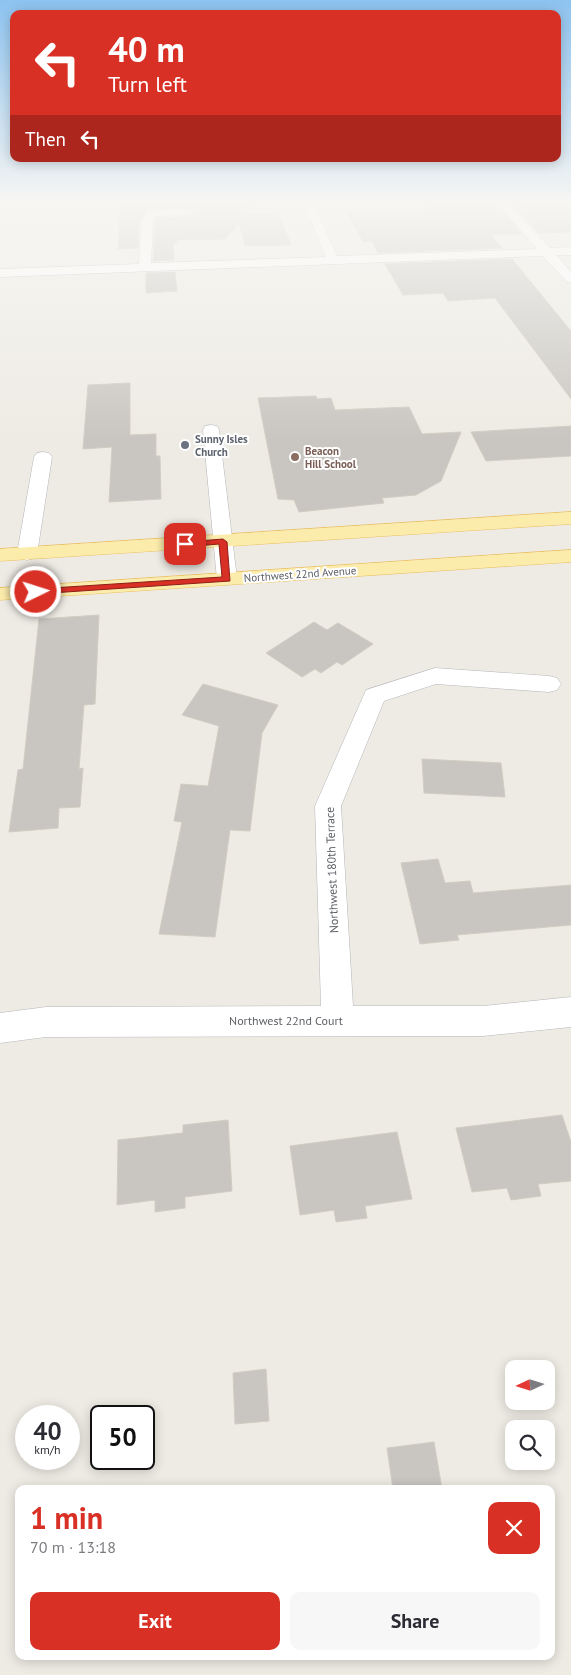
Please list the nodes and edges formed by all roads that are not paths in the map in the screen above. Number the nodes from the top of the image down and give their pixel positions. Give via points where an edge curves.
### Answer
1 (211, 430) dead end
2 (44, 457) dead end
3 (571, 518) edge
4 (223, 542) junction
5 (27, 554) junction
6 (0, 555) edge
7 (571, 556) edge
8 (227, 579) junction
9 (0, 594) edge
10 (549, 684) dead end
11 (571, 1012) edge
12 (338, 1021) junction
13 (0, 1028) edge

1 - 4 street
2 - 5 street
3 - 4 main road
4 - 5 main road
4 - 8 street
5 - 6 main road
7 - 8 main road, Northwest 22nd Avenue
8 - 9 main road, Northwest 22nd Avenue
10 - 12 street, Northwest 180th Terrace via 435,676 374,696 328,806
11 - 12 street, Northwest 22nd Court via 482,1021
12 - 13 street, Northwest 22nd Court via 46,1022

